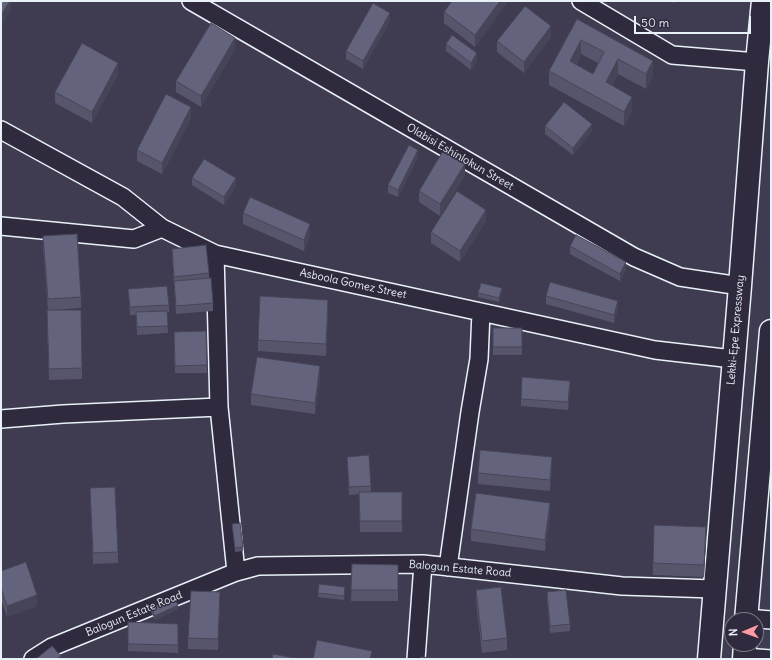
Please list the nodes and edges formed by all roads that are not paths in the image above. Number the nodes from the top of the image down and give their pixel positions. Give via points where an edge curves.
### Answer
1 (191, 1) edge
2 (581, 1) edge
3 (763, 1) edge
4 (757, 62) junction
5 (1, 130) edge
6 (1, 226) edge
7 (162, 228) junction
8 (215, 254) junction
9 (740, 286) junction
10 (481, 312) junction
11 (771, 331) edge
12 (734, 360) junction
13 (219, 407) junction
14 (1, 419) edge
15 (765, 480) edge
16 (423, 564) junction
17 (448, 567) junction
18 (236, 572) junction
19 (714, 589) junction
20 (747, 612) edge
21 (744, 653) edge
22 (33, 659) edge
23 (416, 659) edge
24 (709, 659) edge
25 (771, 659) edge

1 - 9 street, Olabisi Eshinlokun Street via 634,257 680,277
2 - 4 street via 672,55
3 - 4 highway, Lekki-Epe Expressway
4 - 9 highway, Lekki-Epe Expressway
5 - 7 street, Asboola Gomez Street via 123,197
6 - 7 street via 134,240
7 - 8 street, Asboola Gomez Street
8 - 10 street, Asboola Gomez Street
8 - 13 street
9 - 12 highway, Lekki-Epe Expressway
10 - 12 street, Asboola Gomez Street via 655,350
10 - 17 street via 479,359
11 - 15 highway
12 - 19 highway, Lekki-Epe Expressway
13 - 14 street
13 - 18 street
15 - 20 highway
16 - 17 street, Balogun Estate Road
16 - 18 street, Balogun Estate Road via 258,566
16 - 23 street
17 - 19 street, Balogun Estate Road via 622,586
18 - 22 street, Balogun Estate Road via 52,647
19 - 24 highway, Lekki-Epe Expressway
21 - 25 street

